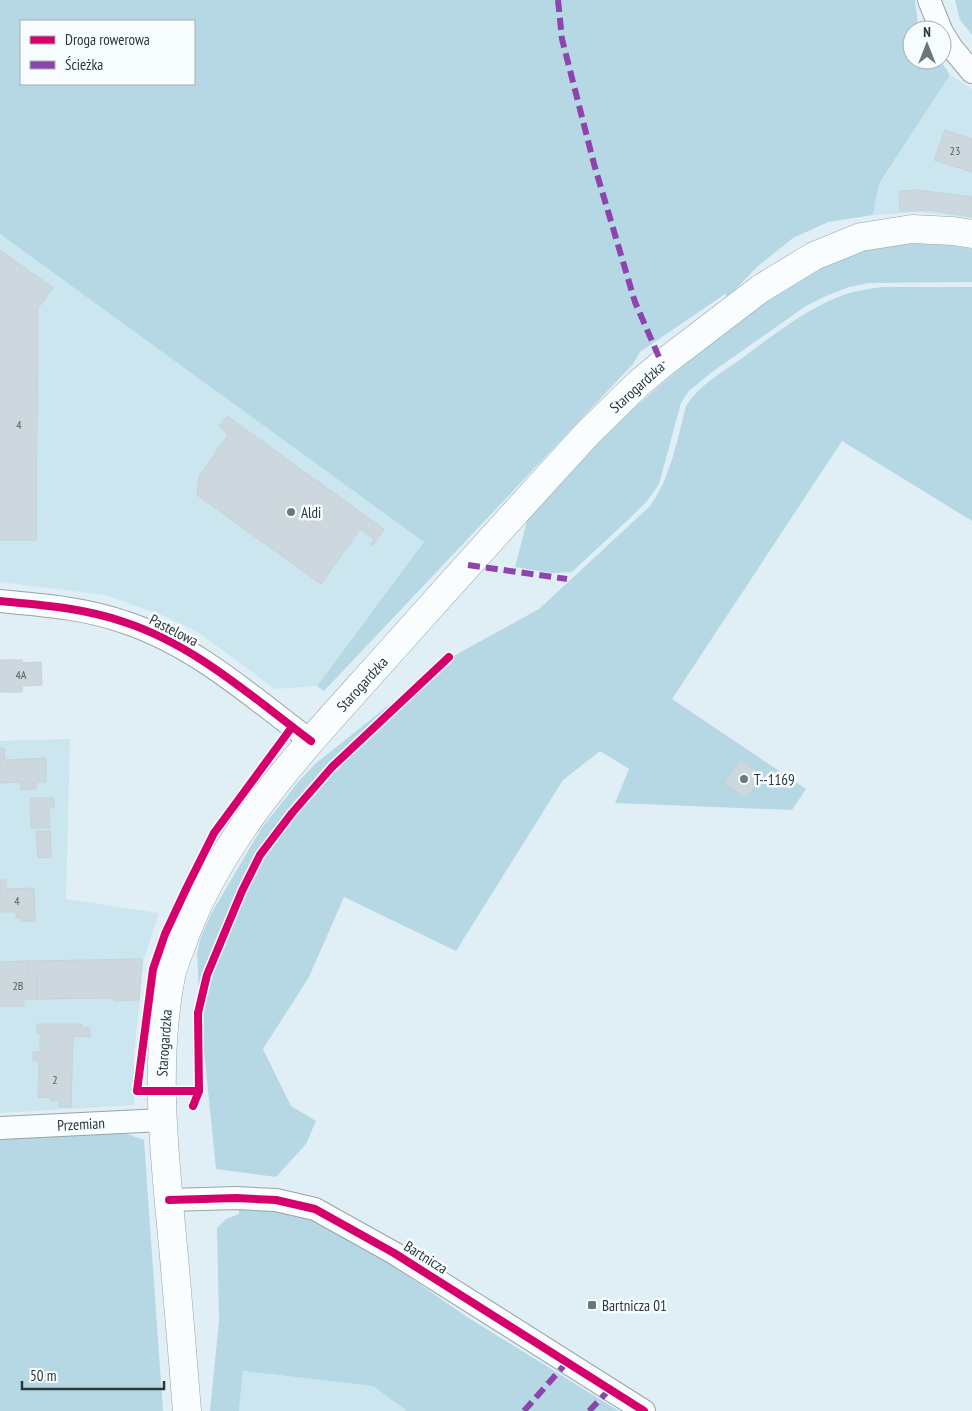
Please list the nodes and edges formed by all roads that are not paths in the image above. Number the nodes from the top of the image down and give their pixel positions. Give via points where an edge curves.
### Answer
1 (929, 0) edge
2 (937, 20) edge
3 (952, 48) edge
4 (972, 72) edge
5 (972, 234) edge
6 (0, 601) edge
7 (311, 740) junction
8 (162, 1120) junction
9 (0, 1128) edge
10 (169, 1200) junction
11 (187, 1411) edge
12 (644, 1411) edge

1 - 2 street
3 - 4 street
5 - 7 main road, Starogardzka via 912,229 861,237 822,252 760,289 662,364 588,433
6 - 7 street, Pastelowa via 88,612 151,632 215,669
7 - 8 main road, Starogardzka via 252,815 191,917 171,974 164,1022
8 - 9 street, Przemian
8 - 10 main road, Starogardzka
10 - 11 main road, Starogardzka
10 - 12 street, Bartnicza via 276,1200 315,1209 394,1253

